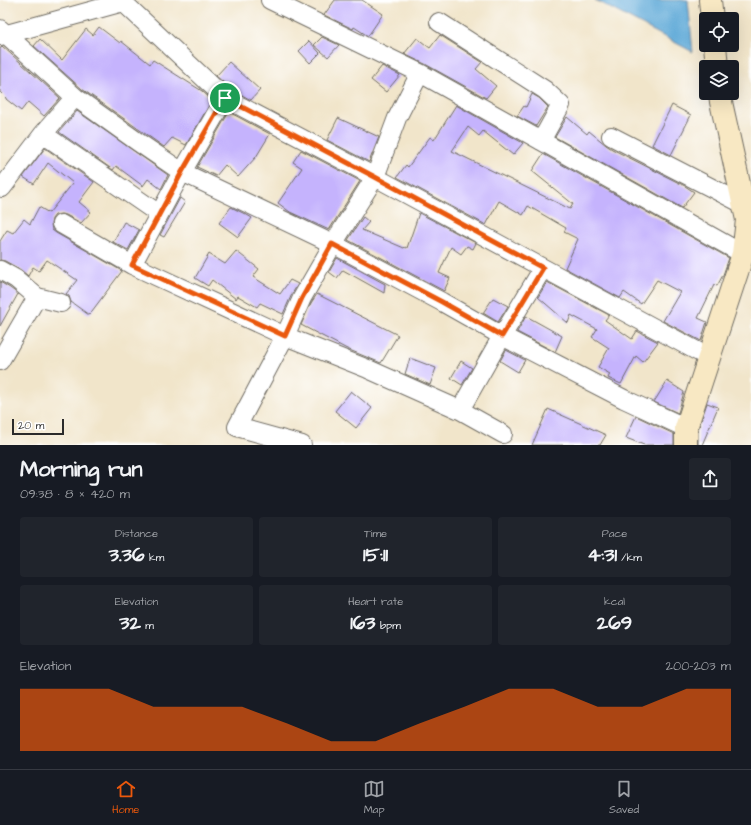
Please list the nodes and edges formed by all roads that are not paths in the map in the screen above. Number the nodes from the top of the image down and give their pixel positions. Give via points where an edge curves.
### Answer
1 (270, 0) edge
2 (710, 0) edge
3 (124, 1) edge
4 (711, 12) edge
5 (439, 22) dead end
6 (2, 33) edge
7 (420, 73) junction
8 (75, 97) junction
9 (225, 98) junction
10 (721, 100) edge
11 (43, 134) junction
12 (611, 136) dead end
13 (541, 141) junction
14 (182, 172) junction
15 (375, 177) junction
16 (2, 188) dead end
17 (744, 204) junction
18 (159, 214) junction
19 (61, 224) dead end
20 (332, 244) junction
21 (743, 254) junction
22 (132, 265) junction
23 (543, 268) junction
24 (0, 270) edge
25 (37, 297) junction
26 (61, 303) dead end
27 (285, 336) junction
28 (502, 336) junction
29 (710, 358) junction
30 (0, 361) edge
31 (460, 410) junction
32 (503, 434) dead end
33 (686, 437) edge
34 (302, 445) edge

1 - 7 street
2 - 4 street
3 - 6 street
3 - 9 street
5 - 13 street via 545,90 561,104
6 - 8 street
7 - 13 street
7 - 15 street via 397,118
8 - 11 street
8 - 14 street
9 - 14 street
9 - 15 street
10 - 17 street
11 - 16 street
11 - 18 street
12 - 17 street
13 - 21 street
14 - 18 street
14 - 20 street
15 - 20 street
15 - 23 street
17 - 21 street via 747,220
18 - 22 street
19 - 22 street
20 - 27 street via 302,298
20 - 28 street
21 - 29 street
22 - 27 street
23 - 28 street
23 - 29 street
24 - 25 street via 16,279
25 - 26 street
25 - 30 street
27 - 31 street
27 - 34 street via 237,427
28 - 31 street
28 - 33 street via 624,399
29 - 33 street
31 - 32 street

